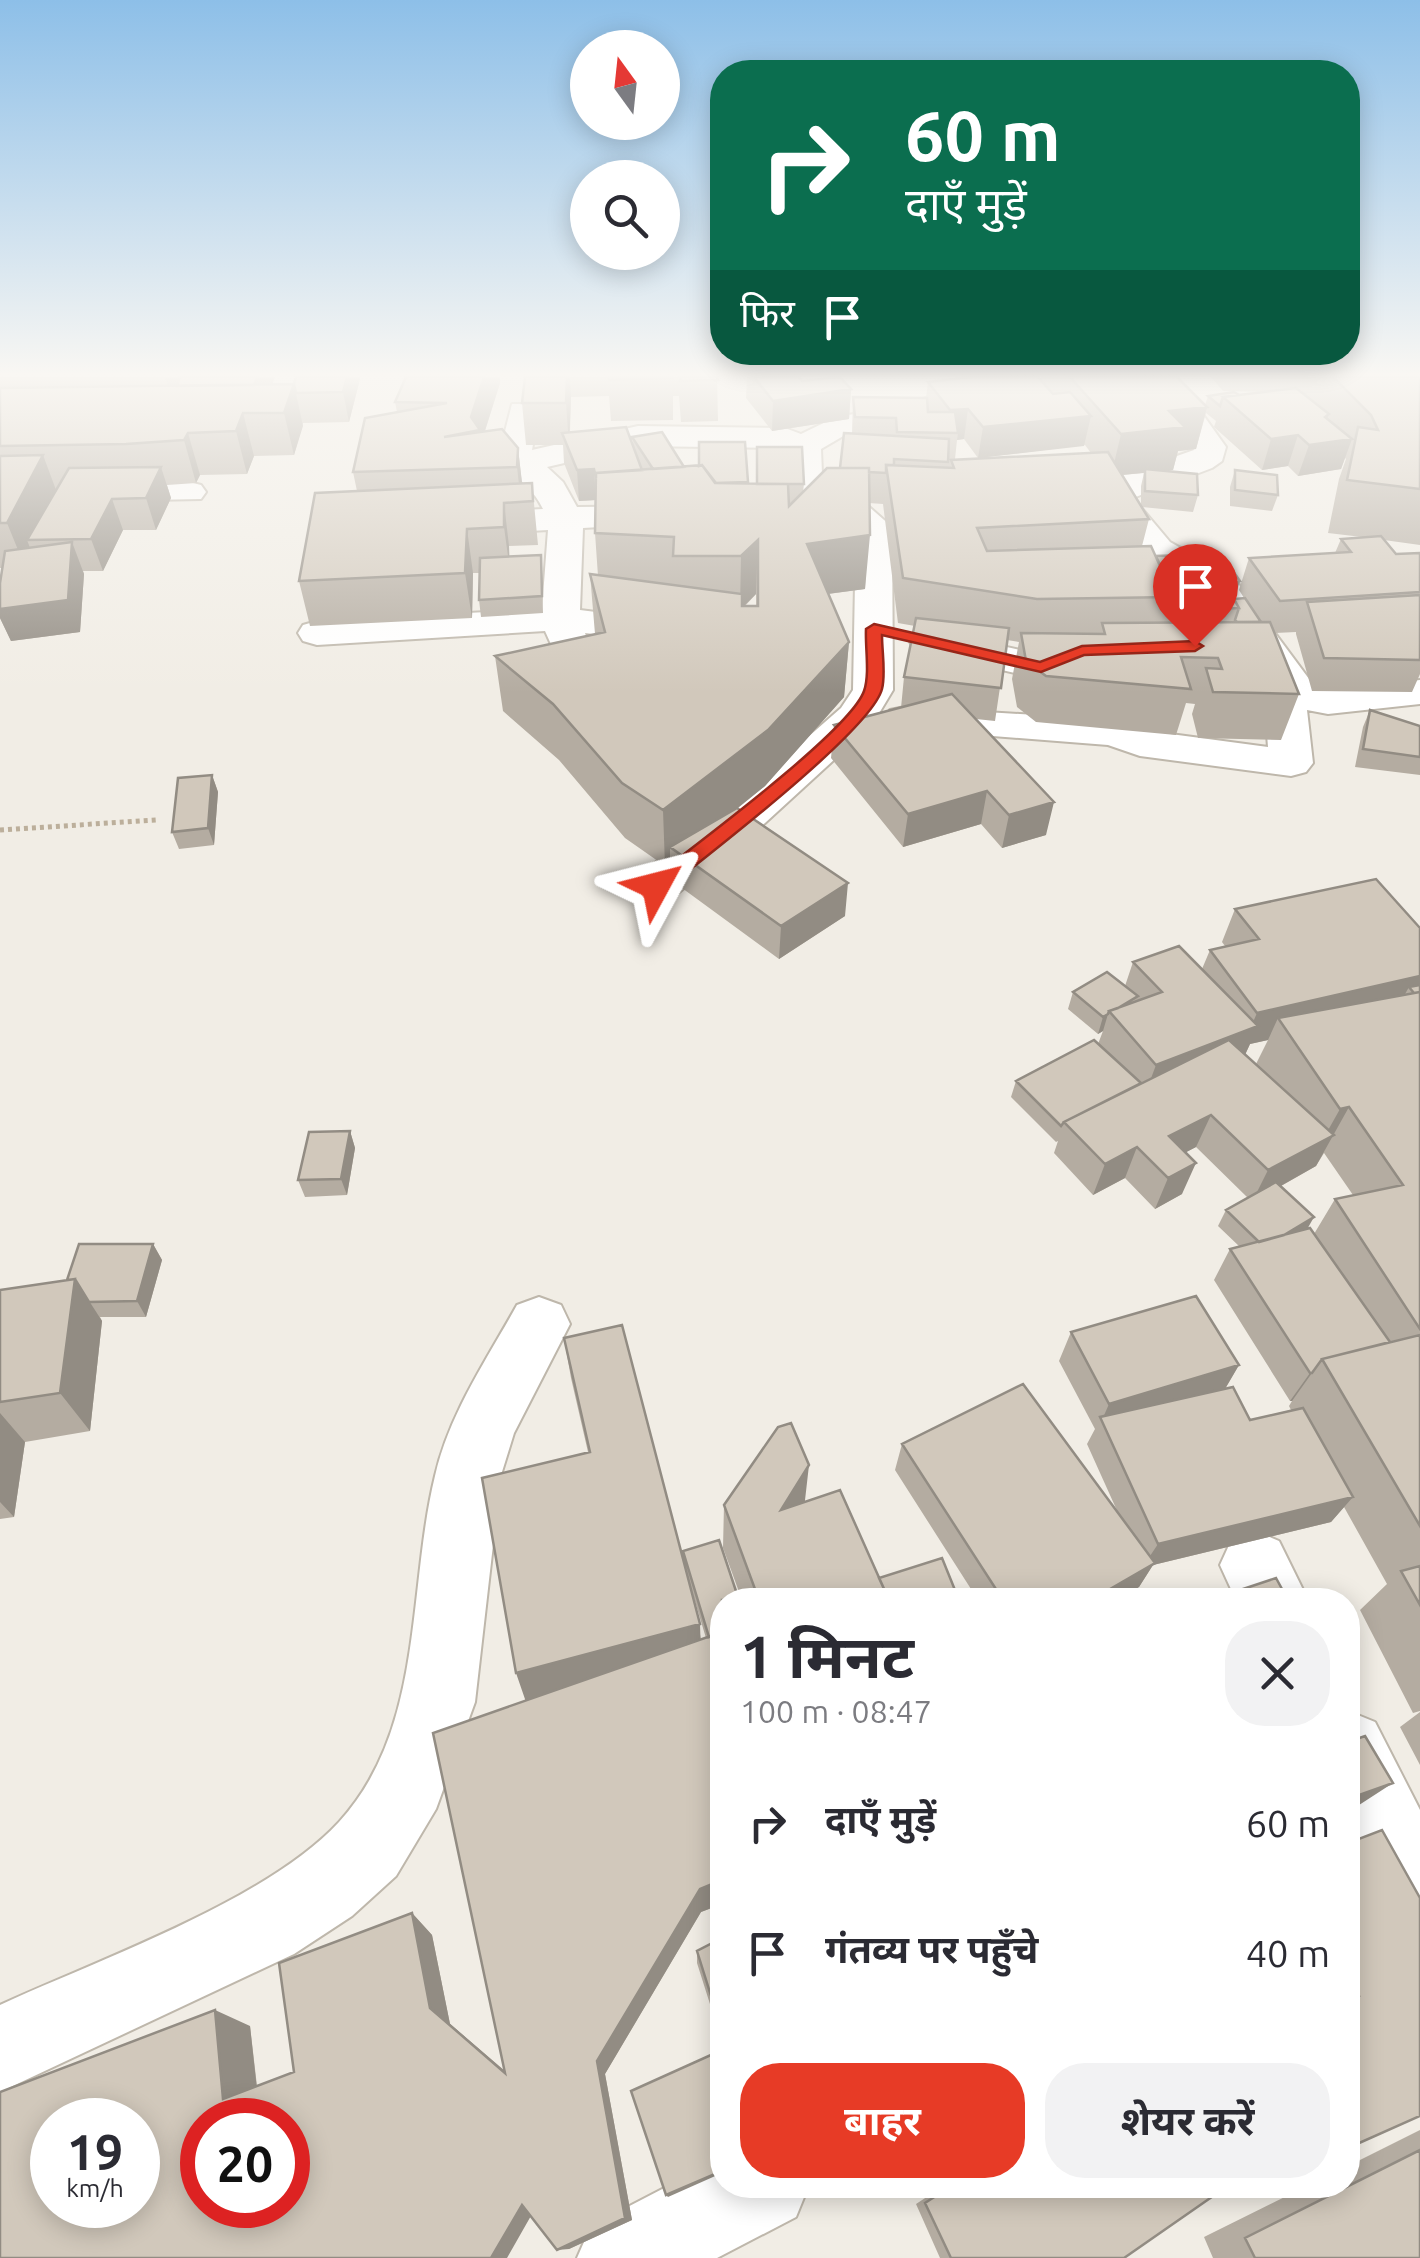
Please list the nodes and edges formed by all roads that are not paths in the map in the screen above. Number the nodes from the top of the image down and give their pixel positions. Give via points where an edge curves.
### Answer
1 (544, 482) edge
2 (797, 482) edge
3 (1139, 482) edge
4 (189, 492) dead end
5 (0, 493) edge
6 (712, 511) edge
7 (566, 521) junction
8 (416, 525) edge
9 (560, 619) junction
10 (874, 629) junction
11 (316, 633) dead end
12 (709, 635) edge
13 (1131, 648) edge
14 (1257, 652) junction
15 (583, 680) edge
16 (1420, 692) edge
17 (858, 716) junction
18 (656, 886) dead end
19 (539, 1324) dead end
20 (1360, 1773) edge
21 (1420, 1894) edge
22 (0, 2049) edge
23 (739, 2198) edge
24 (623, 2258) edge

1 - 7 street
2 - 10 street via 787,508 854,512 871,521
3 - 14 street via 1115,497 1158,550 1221,586
4 - 5 street
6 - 7 street
7 - 8 street
7 - 9 street
9 - 11 street
9 - 12 street
9 - 15 street
10 - 13 street via 1041,667 1082,650
10 - 17 street via 873,690
14 - 16 street via 1301,696 1328,702
14 - 17 street via 1291,762 1115,734
17 - 18 street
19 - 22 street via 484,1427 468,1475 438,1702 409,1782 368,1848 324,1888 266,1925
20 - 21 street
23 - 24 street

